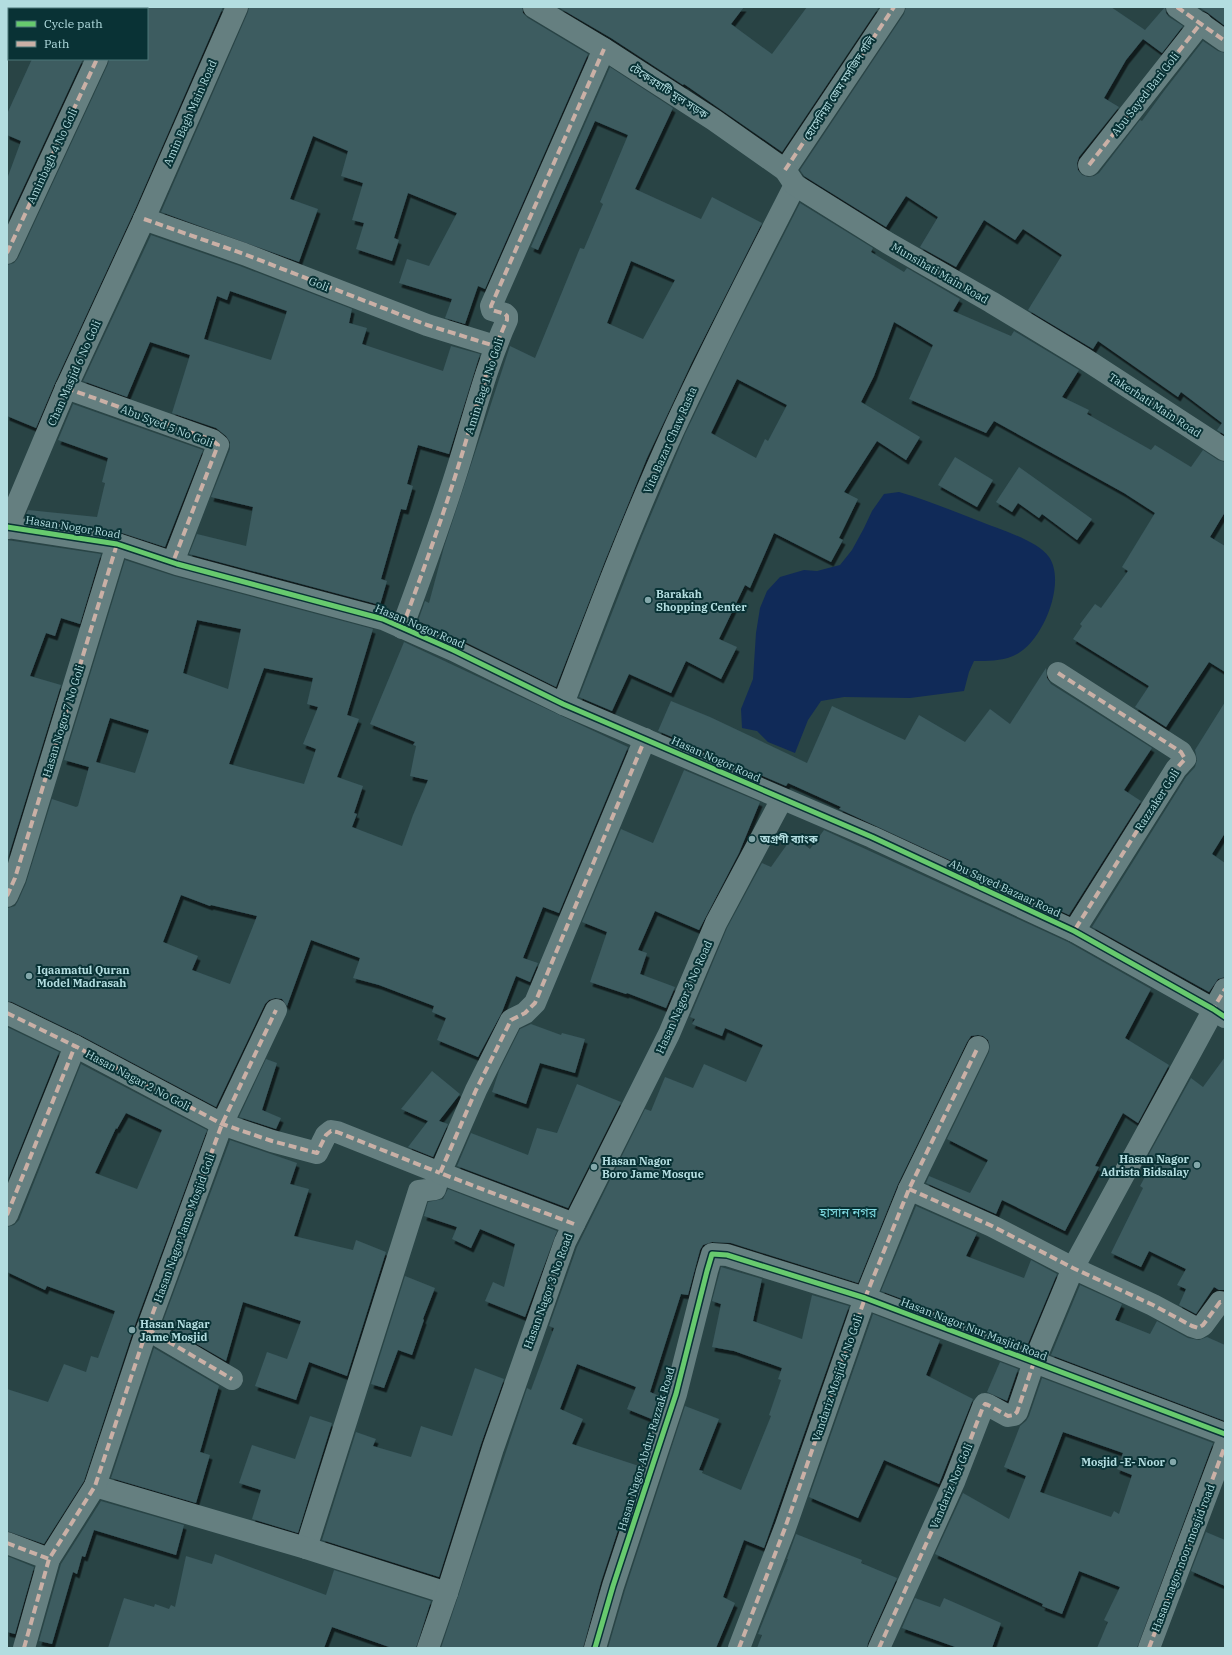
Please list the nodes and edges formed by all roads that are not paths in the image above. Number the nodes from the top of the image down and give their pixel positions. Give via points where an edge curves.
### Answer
1 (237, 7) edge
2 (534, 7) edge
3 (894, 7) edge
4 (1177, 7) edge
5 (1200, 23) junction
6 (1225, 41) edge
7 (604, 49) junction
8 (97, 60) edge
9 (1089, 165) dead end
10 (790, 178) junction
11 (144, 220) junction
12 (7, 253) edge
13 (495, 346) junction
14 (1085, 359) joint
15 (66, 388) junction
16 (1225, 450) edge
17 (7, 527) edge
18 (117, 544) junction
19 (173, 562) junction
20 (402, 628) junction
21 (1058, 673) dead end
22 (563, 704) junction
23 (645, 739) junction
24 (782, 799) junction
25 (7, 896) edge
26 (1074, 931) junction
27 (1225, 989) edge
28 (276, 1010) dead end
29 (7, 1013) edge
30 (1219, 1013) edge
31 (75, 1046) junction
32 (978, 1047) dead end
33 (222, 1124) junction
34 (440, 1173) junction
35 (909, 1189) junction
36 (7, 1215) edge
37 (574, 1224) junction
38 (712, 1254) joint
39 (1073, 1268) junction
40 (865, 1298) junction
41 (1225, 1303) edge
42 (147, 1329) junction
43 (1034, 1362) junction
44 (232, 1379) dead end
45 (1225, 1434) edge
46 (1225, 1446) edge
47 (95, 1486) junction
48 (7, 1543) edge
49 (306, 1548) junction
50 (49, 1559) junction
51 (448, 1593) junction
52 (24, 1648) edge
53 (428, 1648) edge
54 (595, 1648) edge
55 (740, 1648) edge
56 (879, 1648) edge
57 (1149, 1648) edge

1 - 11 street, Amin Bagh Main Road
2 - 7 street, টেকেরহাটি মূল সড়ক
3 - 10 street, হোসেনিয়া জেম মসজিদ গলি
4 - 5 street
5 - 6 street
5 - 9 street, Abu Sayed Bari Goli
7 - 10 street, টেকেরহাটি মূল সড়ক via 714,120
7 - 13 street, Amin Bag 1 No Goli via 491,306 492,310 507,316
8 - 12 street, Aminbagh 4 No Goli
10 - 14 street, Munsihati Main Road via 888,243
10 - 22 street, Vita Bazar Chaw Rasta via 674,430 614,571
11 - 13 street, Goli via 244,254 427,325
11 - 15 street, Chan Masjid 6 No Goli
13 - 20 street, Amin Bag 1 No Goli via 439,526
14 - 16 street, Takerhati Main Road
15 - 17 street, Chan Masjid 6 No Goli
15 - 19 street, Abu Syed 5 No Goli via 212,440 218,445
17 - 18 street, Hasan Nogor Road
18 - 19 street, Hasan Nogor Road
18 - 25 street, Hasan Nogor 7 No Goli via 15,878
19 - 20 street, Hasan Nogor Road via 383,619
20 - 22 street, Hasan Nogor Road
21 - 26 street, Razzaker Goli via 1181,752 1184,759
22 - 23 street, Hasan Nogor Road
23 - 24 street, Hasan Nogor Road
23 - 34 street via 535,1003 525,1013 511,1020 476,1090
24 - 26 street, Abu Sayed Bazaar Road via 872,837
24 - 37 street, Hasan Nagor 3 No Road via 716,923 669,1034
26 - 30 street, Abu Sayed Bazaar Road
27 - 30 street
28 - 33 street, Hasan Nagor Jame Mosjid Goli
29 - 31 street, Hasan Nagar 2 No Goli
30 - 39 street
31 - 33 street, Hasan Nagar 2 No Goli
31 - 36 street
32 - 35 street, Vandariz Mosjid 4 No Goli
33 - 34 street, Hasan Nagar 2 No Goli via 317,1153 326,1135 331,1131 337,1132
33 - 42 street, Hasan Nagor Jame Mosjid Goli
34 - 37 street
34 - 49 street via 435,1189 420,1191
35 - 39 street via 992,1226
35 - 40 street, Vandariz Mosjid 4 No Goli
37 - 51 street, Hasan Nagor 3 No Road via 539,1313 493,1448
38 - 40 street, Hasan Nagor Nur Masjid Road via 727,1255
38 - 54 street, Hasan Nagor Abdur Razzak Road via 676,1394
39 - 41 street via 1198,1328 1220,1302
39 - 43 street
40 - 43 street, Hasan Nagor Nur Masjid Road
40 - 55 street, Vandariz Mosjid 4 No Goli via 785,1528
42 - 44 street
42 - 47 street, Hasan Nagor Jame Mosjid Goli
43 - 45 street, Hasan Nagor Nur Masjid Road
43 - 56 street, Vandariz Nor Goli via 1014,1416 1008,1416 985,1404 983,1407 954,1482
46 - 57 street, Hasan nagor noor mosjid road
47 - 49 street
47 - 50 street, Hasan Nagor Jame Mosjid Goli
48 - 50 street
49 - 51 street
50 - 52 street, Hasan Nagor Jame Mosjid Goli
51 - 53 street, Hasan Nagor 3 No Road

